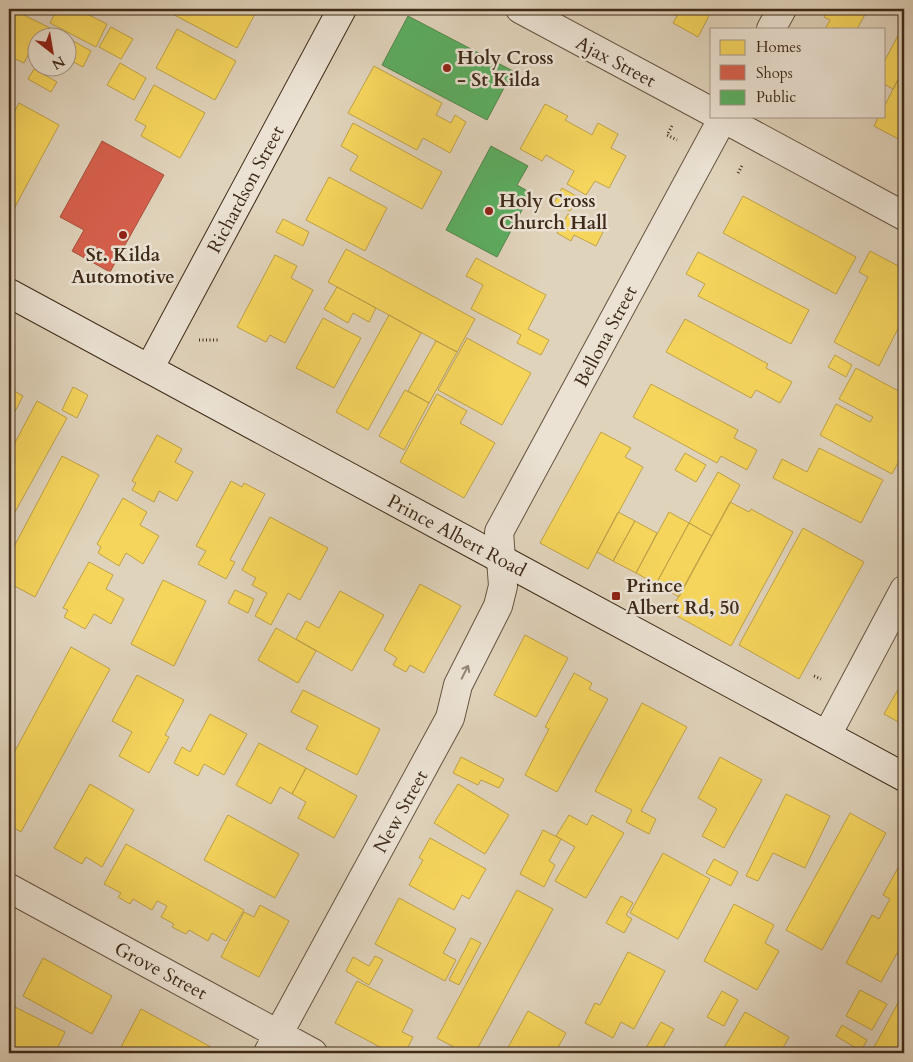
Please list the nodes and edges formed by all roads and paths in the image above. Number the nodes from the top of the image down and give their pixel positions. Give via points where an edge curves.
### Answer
1 (342, 9) edge
2 (520, 9) edge
3 (782, 9) edge
4 (772, 28) edge
5 (710, 111) edge
6 (718, 118) edge
7 (723, 118) edge
8 (904, 216) edge
9 (9, 293) edge
10 (199, 340) dead end
11 (220, 340) dead end
12 (149, 369) junction
13 (501, 559) junction
14 (904, 590) edge
15 (814, 676) dead end
16 (821, 679) dead end
17 (827, 735) junction
18 (904, 777) edge
19 (9, 888) edge
20 (273, 1044) edge
21 (313, 1053) edge

1 - 12 street, Richardson Street
2 - 5 street, Ajax Street
3 - 4 street
6 - 13 street, Bellona Street via 499,532
7 - 8 street, Ajax Street
9 - 12 street, Prince Albert Road
10 - 11 path
12 - 13 street, Prince Albert Road
13 - 17 street, Prince Albert Road
20 -> 13 street, New Street via 450,718 458,685 498,606 503,586
14 - 17 street
15 - 16 path
17 - 18 street, Prince Albert Road
19 - 20 street, Grove Street
20 - 21 street, Grove Street

